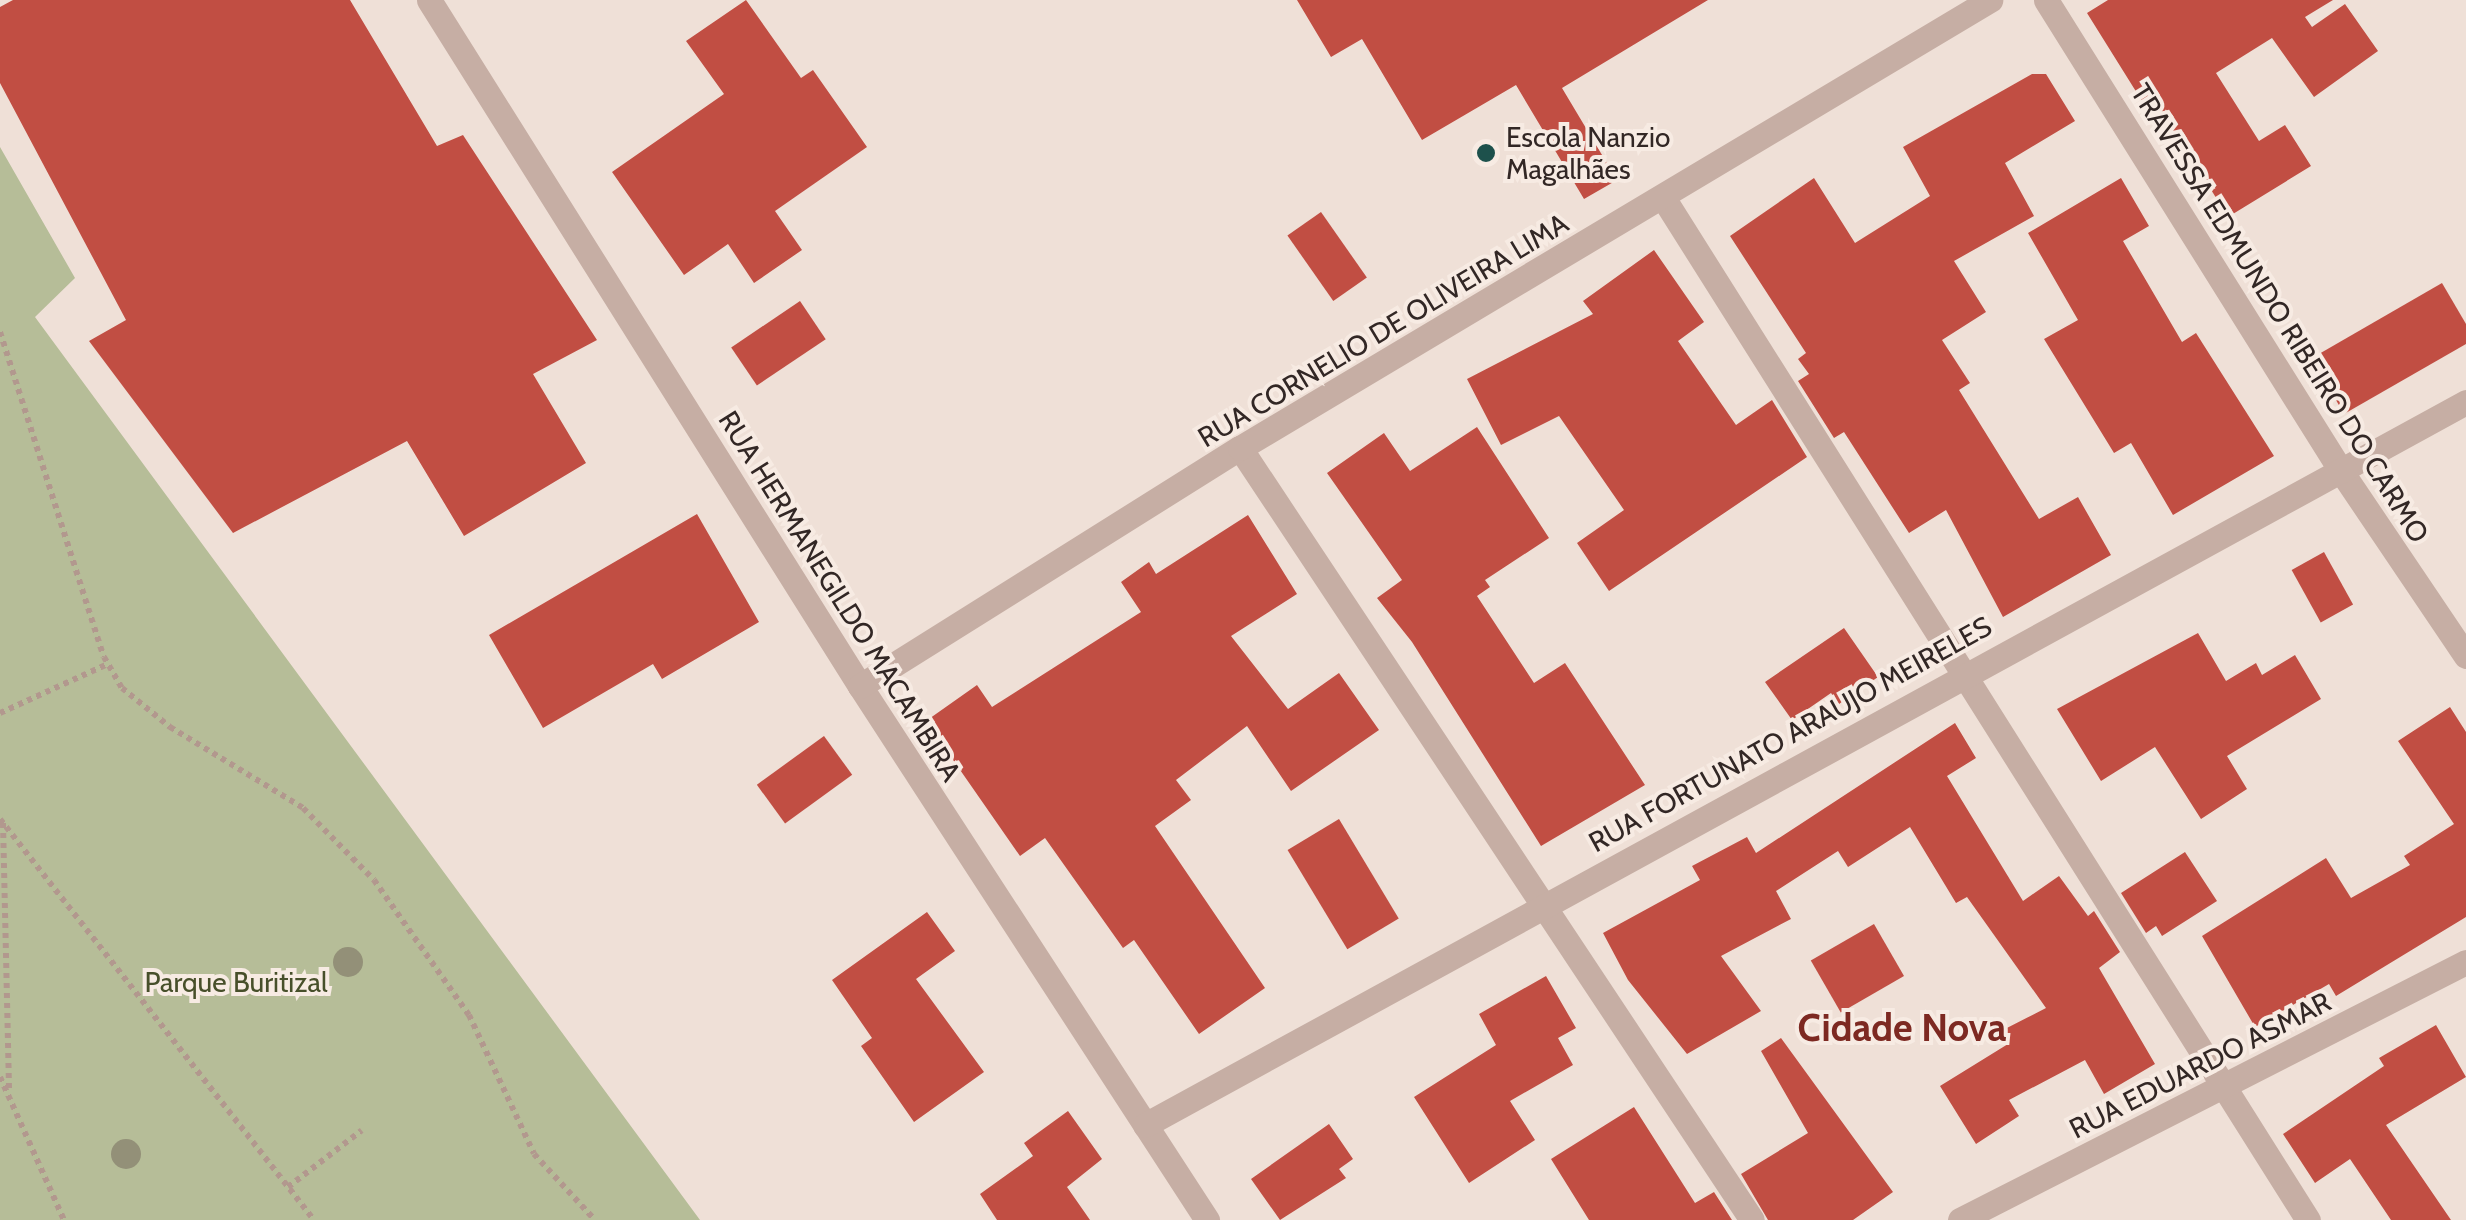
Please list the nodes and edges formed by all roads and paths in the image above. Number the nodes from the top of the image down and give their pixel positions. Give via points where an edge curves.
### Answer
1 (429, 0) edge
2 (1990, 0) edge
3 (2046, 0) edge
4 (1664, 199) junction
5 (0, 332) edge
6 (2466, 402) edge
7 (1240, 448) junction
8 (2341, 471) junction
9 (2466, 656) edge
10 (108, 664) junction
11 (1961, 675) junction
12 (860, 686) junction
13 (0, 712) edge
14 (1, 820) edge
15 (1540, 904) junction
16 (2466, 962) edge
17 (0, 1077) edge
18 (2227, 1085) junction
19 (9, 1092) junction
20 (1145, 1125) junction
21 (362, 1130) dead end
22 (288, 1187) junction
23 (64, 1220) edge
24 (314, 1220) edge
25 (595, 1220) edge
26 (1208, 1220) edge
27 (1752, 1220) edge
28 (1960, 1220) edge
29 (2308, 1220) edge

1 - 12 street, RUA HERMANEGILDO MACAMBIRA
2 - 4 street, RUA CORNELIO DE OLIVEIRA LIMA
3 - 8 street, TRAVESSA EDMUNDO RIBEIRO DO CARMO
4 - 7 street, RUA CORNELIO DE OLIVEIRA LIMA
4 - 11 street
5 - 10 path
6 - 8 street, RUA FORTUNATO ARAUJO MEIRELES
7 - 12 street, RUA CORNELIO DE OLIVEIRA LIMA
7 - 15 street
8 - 9 street, TRAVESSA EDMUNDO RIBEIRO DO CARMO
8 - 11 street, RUA FORTUNATO ARAUJO MEIRELES
10 - 13 path
10 - 25 path via 122,688 170,727 303,808 374,880 461,1001 534,1154
11 - 15 street, RUA FORTUNATO ARAUJO MEIRELES
11 - 18 street
12 - 20 street, RUA HERMANEGILDO MACAMBIRA
14 - 19 path
14 - 22 path
15 - 20 street, RUA FORTUNATO ARAUJO MEIRELES
15 - 27 street
16 - 18 street, RUA EDUARDO ASMAR
17 - 19 path
18 - 28 street, RUA EDUARDO ASMAR
18 - 29 street
19 - 23 path
20 - 26 street, RUA HERMANEGILDO MACAMBIRA
21 - 22 path
22 - 24 path

